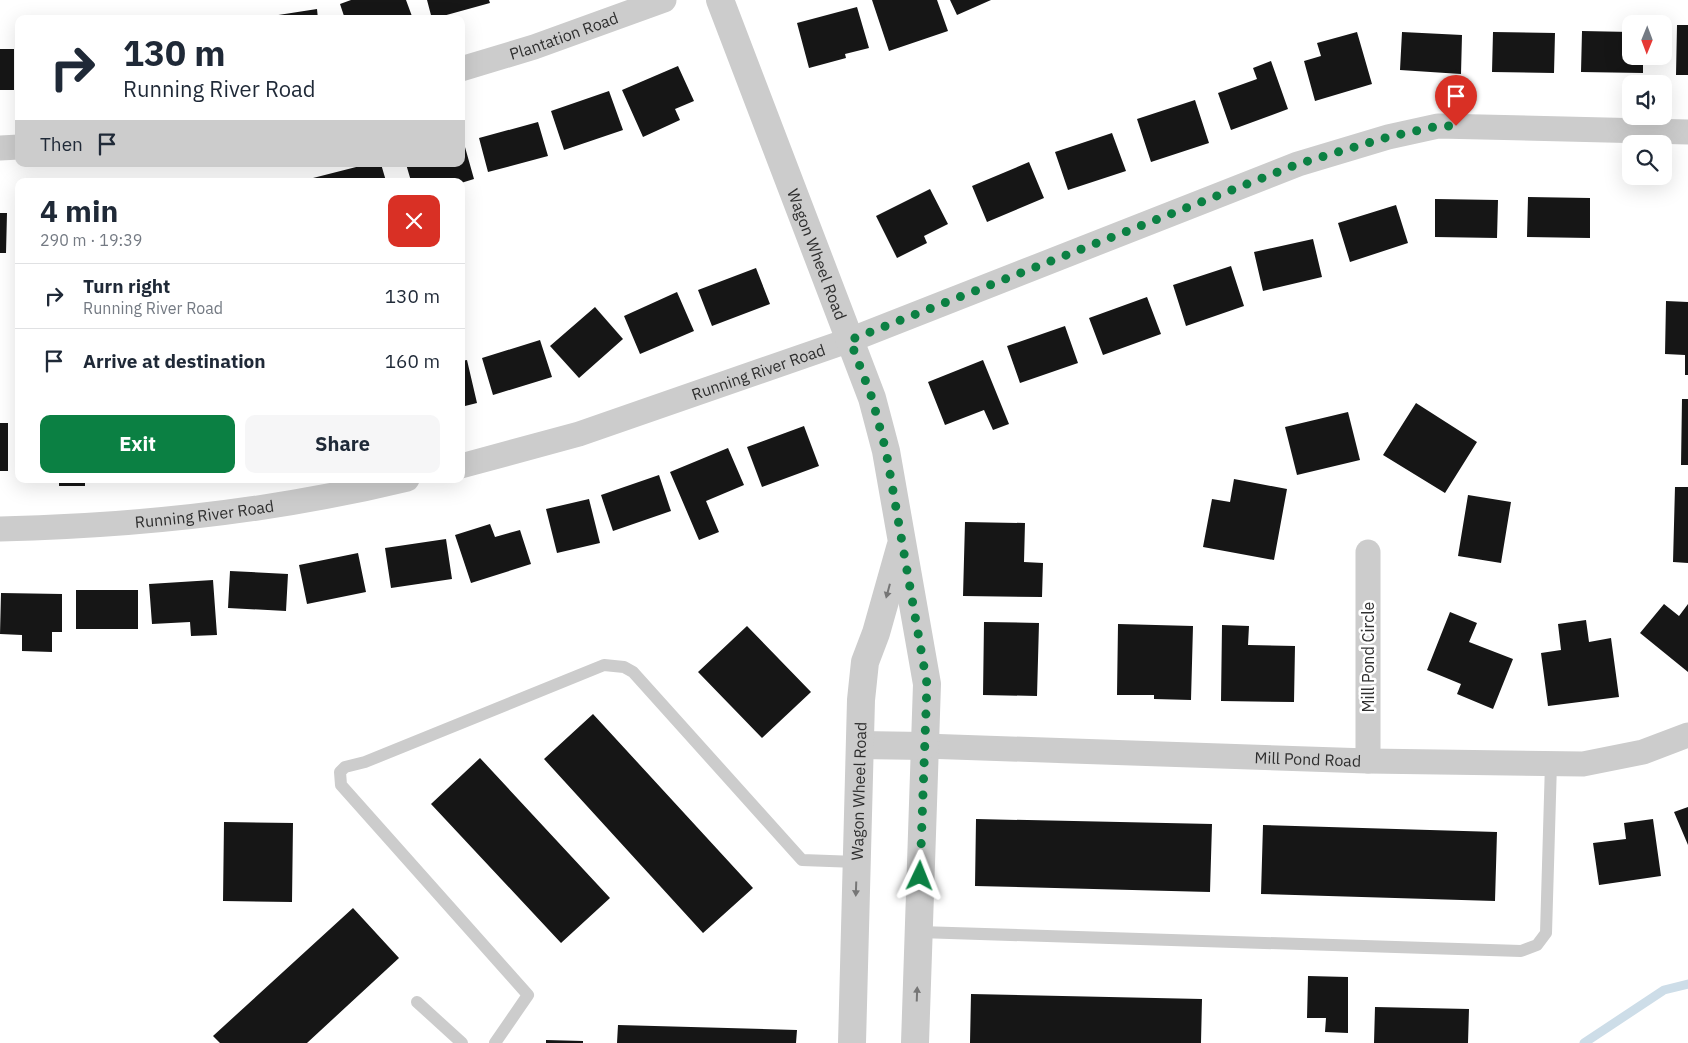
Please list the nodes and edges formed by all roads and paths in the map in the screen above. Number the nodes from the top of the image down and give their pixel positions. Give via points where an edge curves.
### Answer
1 (664, 0) edge
2 (720, 0) edge
3 (465, 68) edge
4 (1688, 132) edge
5 (15, 147) edge
6 (0, 148) edge
7 (850, 340) junction
8 (465, 465) edge
9 (386, 483) edge
10 (0, 529) edge
11 (901, 544) junction
12 (1368, 552) dead end
13 (1688, 735) edge
14 (860, 745) junction
15 (924, 746) junction
16 (1368, 761) junction
17 (1551, 763) junction
18 (857, 862) junction
19 (918, 932) junction
20 (417, 1002) dead end
21 (462, 1043) edge
22 (495, 1043) edge
23 (852, 1043) edge
24 (915, 1043) edge

1 - 3 street, Plantation Road via 534,47
2 - 7 street, Wagon Wheel Road
4 - 7 street, Running River Road via 1438,126 1388,137 1298,164
5 - 6 street
7 - 8 street, Running River Road via 579,434
7 - 11 street, Wagon Wheel Road via 872,398 886,451
9 - 10 street, Running River Road via 262,507 64,528
11 -> 14 street, Wagon Wheel Road via 865,662
11 - 15 street, Wagon Wheel Road via 927,684
12 - 16 street, Mill Pond Circle
13 - 17 street, Mill Pond Road via 1643,752 1583,764
14 - 15 street
14 - 18 street, Wagon Wheel Road
15 - 16 street, Mill Pond Road
15 - 19 street, Wagon Wheel Road
16 - 17 street, Mill Pond Road
17 - 19 lane via 1546,933 1537,945 1520,952
18 - 22 lane via 802,860 633,672 624,667 604,665 365,762 345,767 340,772 341,785 528,995
18 -> 23 street, Wagon Wheel Road
24 -> 19 street, Wagon Wheel Road
20 - 21 lane

